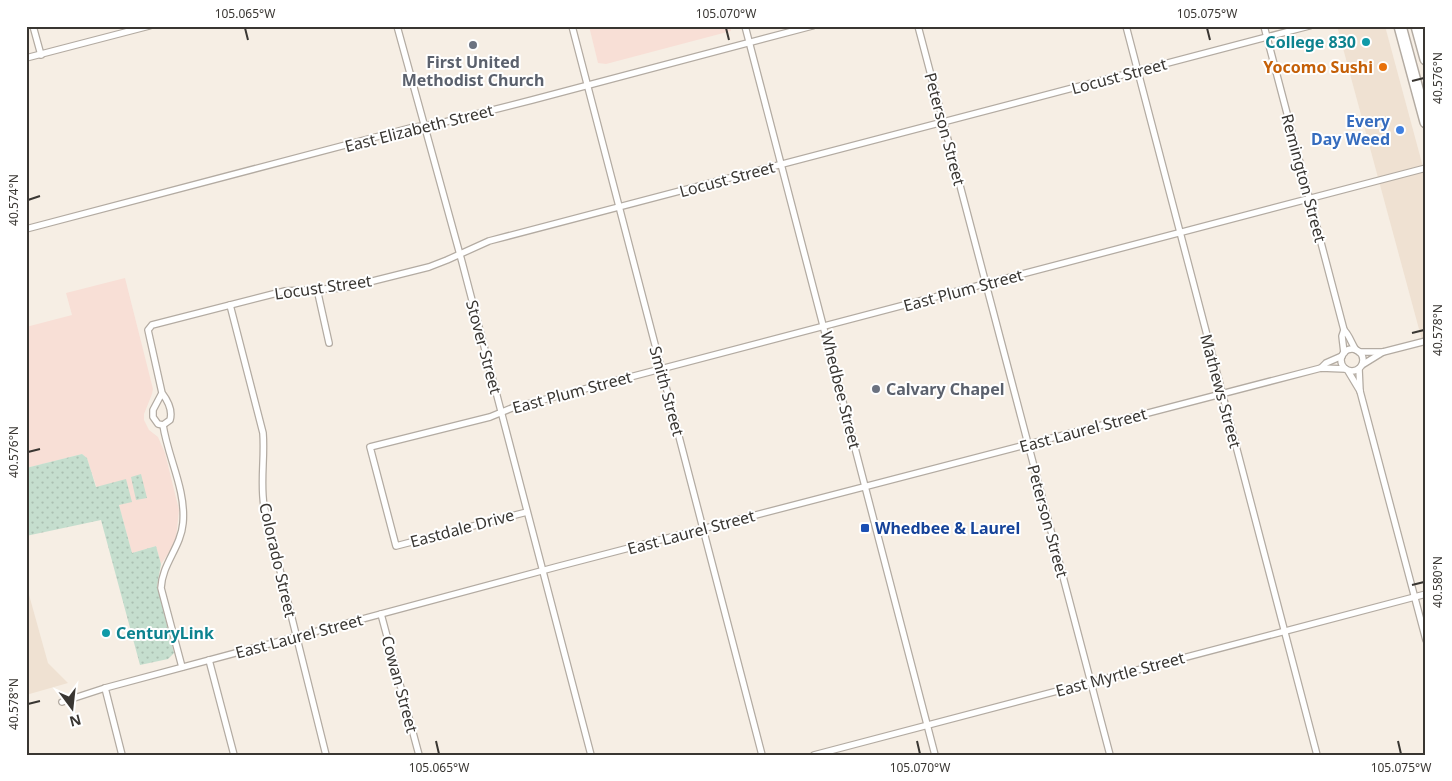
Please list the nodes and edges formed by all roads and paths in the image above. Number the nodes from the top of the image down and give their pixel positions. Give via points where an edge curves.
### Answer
1 (33, 26) edge
2 (149, 26) edge
3 (397, 26) edge
4 (572, 26) edge
5 (745, 26) edge
6 (812, 26) edge
7 (918, 26) edge
8 (1126, 26) edge
9 (1264, 26) edge
10 (1309, 26) edge
11 (1400, 26) edge
12 (1413, 26) edge
13 (1417, 26) edge
14 (127, 29) edge
15 (1267, 37) junction
16 (750, 43) junction
17 (1422, 46) junction
18 (41, 54) junction
19 (26, 58) edge
20 (1426, 59) edge
21 (1138, 71) junction
22 (588, 85) junction
23 (943, 122) junction
24 (1426, 122) edge
25 (424, 126) junction
26 (782, 164) junction
27 (1426, 168) edge
28 (1310, 199) junction
29 (619, 207) junction
30 (26, 229) edge
31 (1180, 233) junction
32 (460, 254) junction
33 (986, 284) junction
34 (318, 289) junction
35 (230, 305) junction
36 (825, 327) junction
37 (1344, 330) junction
38 (1426, 341) edge
39 (330, 343) dead end
40 (1358, 351) junction
41 (1383, 352) junction
42 (1343, 355) junction
43 (1361, 367) junction
44 (1321, 368) junction
45 (661, 369) junction
46 (1347, 370) junction
47 (1360, 391) junction
48 (162, 393) junction
49 (1223, 394) junction
50 (501, 411) junction
51 (163, 425) junction
52 (1028, 445) junction
53 (866, 487) junction
54 (527, 512) junction
55 (703, 529) junction
56 (543, 571) junction
57 (1426, 594) edge
58 (1414, 597) junction
59 (382, 614) junction
60 (1285, 631) junction
61 (297, 637) junction
62 (1426, 640) edge
63 (209, 660) junction
64 (182, 667) junction
65 (1091, 682) junction
66 (105, 688) junction
67 (62, 702) dead end
68 (927, 725) junction
69 (122, 755) edge
70 (234, 755) edge
71 (326, 755) edge
72 (419, 755) edge
73 (591, 755) edge
74 (762, 755) edge
75 (814, 755) edge
76 (935, 755) edge
77 (1110, 755) edge
78 (1317, 755) edge

1 - 18 street
2 - 14 street
3 - 25 street, Stover Street
4 - 22 street, Smith Street
5 - 16 street, Whedbee Street
6 - 16 street, East Elizabeth Street
7 - 23 street, Peterson Street
8 - 21 street, Mathews Street
9 - 15 street, Remington Street
10 - 15 street, Locust Street
11 - 24 highway
12 - 17 highway
13 - 17 highway
14 - 18 street
15 - 21 street, Locust Street
15 - 28 street, Remington Street
16 - 22 street, East Elizabeth Street
16 - 26 street, Whedbee Street
17 - 20 highway
18 - 19 street
21 - 23 street, Locust Street
21 - 31 street, Mathews Street
22 - 25 street, East Elizabeth Street
22 - 29 street, Smith Street
23 - 26 street, Locust Street
23 - 33 street, Peterson Street
25 - 30 street, East Elizabeth Street
25 - 32 street, Stover Street
26 - 29 street, Locust Street
26 - 36 street, Whedbee Street
27 - 28 street, East Plum Street
28 - 31 street, East Plum Street
28 - 37 street, Remington Street
29 - 32 street, Locust Street via 489,241
29 - 45 street, Smith Street
31 - 33 street, East Plum Street
31 - 49 street, Mathews Street
32 - 34 street, Locust Street via 361,284
32 - 50 street, Stover Street
33 - 36 street, East Plum Street
33 - 52 street, Peterson Street
34 - 35 street, Locust Street via 285,291
34 - 39 street
35 - 48 street, Locust Street via 152,325 148,330
35 - 61 street, Colorado Street via 261,419 264,506
36 - 45 street, East Plum Street
36 - 53 street, Whedbee Street
37 - 40 street, Remington Street
37 - 42 street, Remington Street
38 - 41 street
40 - 41 street
40 - 42 street via 1350,350
40 - 43 street via 1363,358
41 - 43 street
42 - 44 street, East Laurel Street
42 - 46 street via 1342,363
43 - 46 street via 1355,371
43 - 47 street
44 - 46 street, East Laurel Street
44 - 49 street, East Laurel Street
45 - 50 street, East Plum Street
45 - 55 street, Smith Street
46 - 47 street
47 - 58 street
48 - 51 street via 171,410 170,420
48 - 51 street via 152,417
49 - 52 street, East Laurel Street
49 - 60 street, Mathews Street
50 - 54 street, Stover Street
50 - 54 street, Eastdale Drive via 490,417 370,447 396,546
51 - 64 street via 181,492 183,516 180,537 161,577 161,588
52 - 53 street, East Laurel Street
52 - 65 street, Peterson Street
53 - 55 street, East Laurel Street
53 - 68 street, Whedbee Street
54 - 56 street, Stover Street
55 - 56 street, East Laurel Street
55 - 74 street, Smith Street
56 - 59 street, East Laurel Street
56 - 73 street, Stover Street
57 - 58 street, East Myrtle Street
58 - 60 street, East Myrtle Street
58 - 62 street
59 - 61 street, East Laurel Street
59 - 72 street, Cowan Street
60 - 65 street, East Myrtle Street
60 - 78 street, Mathews Street
61 - 63 street, East Laurel Street
61 - 71 street, Colorado Street
63 - 64 street, East Laurel Street
63 - 70 street
64 - 66 street, East Laurel Street
65 - 68 street, East Myrtle Street
65 - 77 street, Peterson Street
66 - 67 street, East Laurel Street
66 - 69 street
68 - 75 street, East Myrtle Street
68 - 76 street, Whedbee Street

